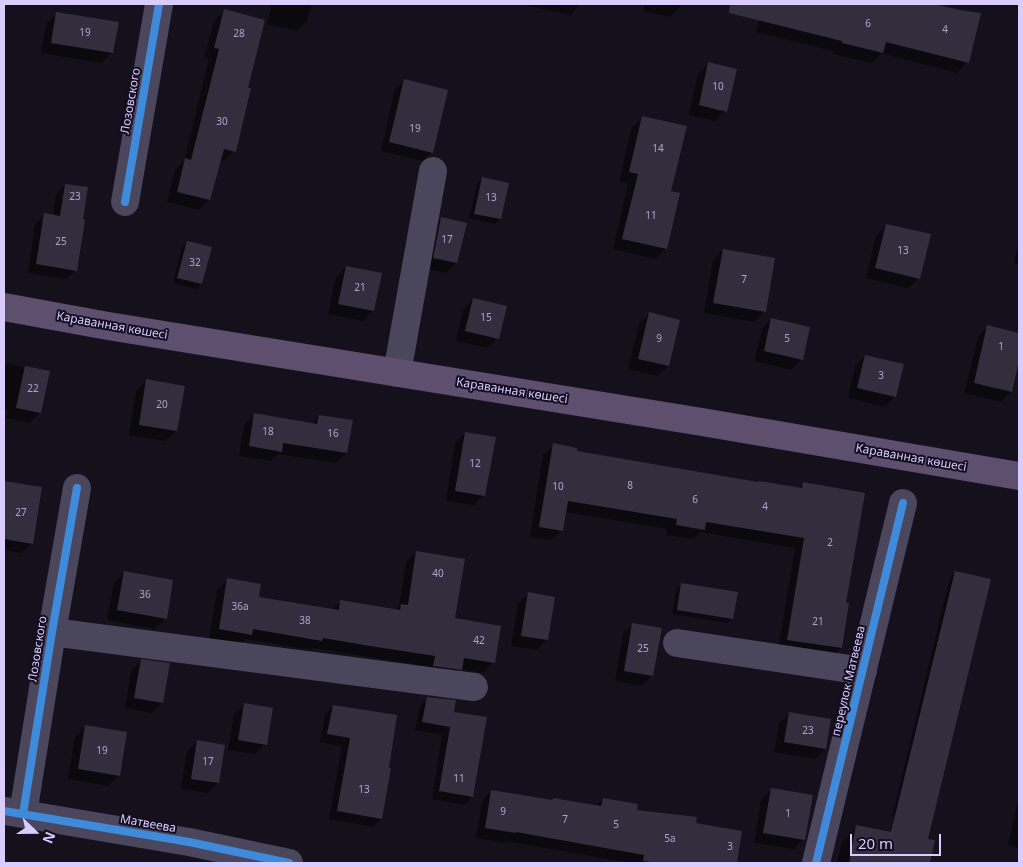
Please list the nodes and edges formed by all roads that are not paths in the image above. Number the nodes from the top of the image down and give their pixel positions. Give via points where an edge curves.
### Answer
1 (159, 4) edge
2 (433, 171) dead end
3 (125, 202) dead end
4 (4, 308) edge
5 (397, 373) junction
6 (1019, 476) edge
7 (77, 488) dead end
8 (902, 503) dead end
9 (52, 632) junction
10 (677, 643) dead end
11 (863, 671) junction
12 (474, 687) dead end
13 (13, 813) edge
14 (185, 853) edge
15 (288, 863) edge
16 (816, 863) edge

1 - 3 street, Лозовского
2 - 5 street
4 - 5 main road, Караванная көшесі
5 - 6 main road, Караванная көшесі
7 - 9 street, Лозовского
8 - 11 street, переулок Матвеева
9 - 12 street
9 - 13 street, Лозовского
10 - 11 street
11 - 16 street, переулок Матвеева
13 - 14 street, Матвеева
14 - 15 street, Матвеева

